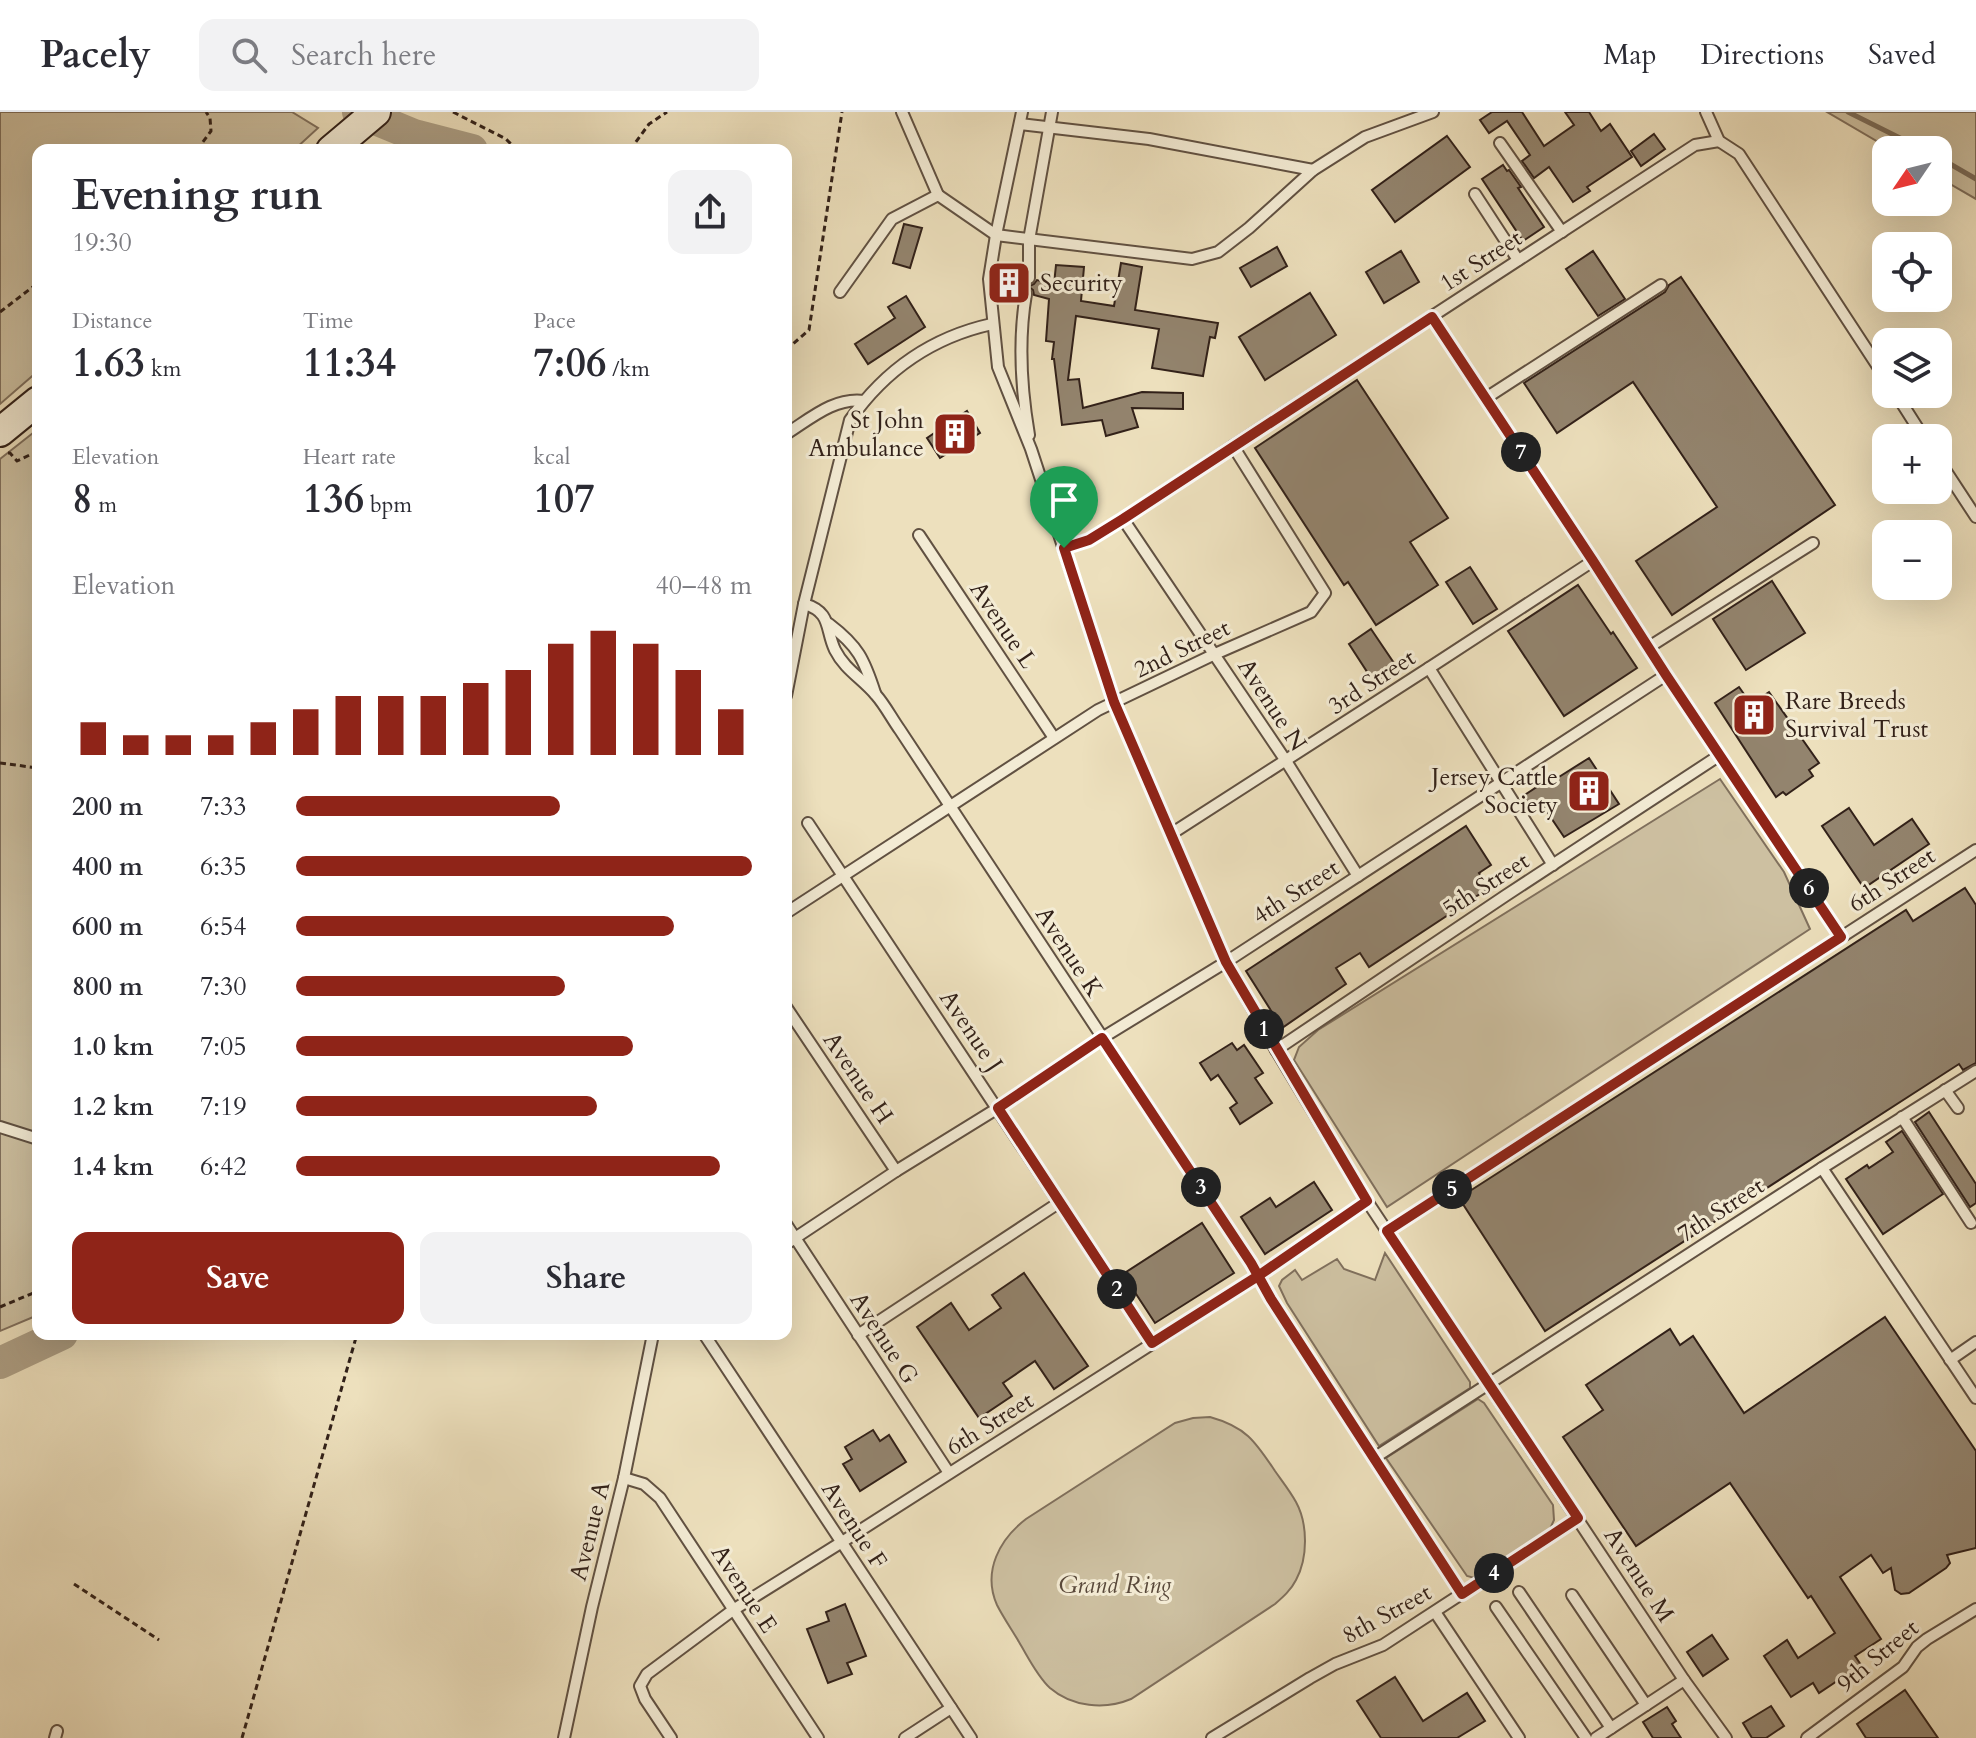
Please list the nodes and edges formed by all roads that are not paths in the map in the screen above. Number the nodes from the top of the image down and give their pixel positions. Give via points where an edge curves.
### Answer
1 (376, 112) edge
2 (902, 112) edge
3 (1022, 112) edge
4 (1052, 112) edge
5 (1433, 112) edge
6 (1706, 112) edge
7 (1020, 124) junction
8 (1051, 128) junction
9 (1719, 141) junction
10 (1500, 143) dead end
11 (338, 144) edge
12 (1313, 170) junction
13 (1475, 194) dead end
14 (938, 195) junction
15 (1562, 232) junction
16 (996, 235) junction
17 (1029, 240) junction
18 (1518, 260) junction
19 (1029, 278) dead end
20 (1661, 285) dead end
21 (840, 292) dead end
22 (1026, 294) dead end
23 (1432, 317) junction
24 (992, 324) junction
25 (1872, 358) edge
26 (1486, 398) junction
27 (864, 401) junction
28 (32, 406) edge
29 (792, 430) edge
30 (0, 432) edge
31 (1233, 446) junction
32 (1031, 449) junction
33 (1952, 480) edge
34 (1976, 517) edge
35 (1123, 519) junction
36 (919, 535) dead end
37 (1813, 543) dead end
38 (1064, 548) junction
39 (1593, 561) junction
40 (804, 604) junction
41 (829, 624) junction
42 (1649, 647) junction
43 (1215, 654) junction
44 (792, 665) edge
45 (1429, 668) junction
46 (1666, 675) junction
47 (876, 695) junction
48 (1114, 702) junction
49 (1054, 738) junction
50 (1720, 755) junction
51 (1286, 761) junction
52 (1501, 782) junction
53 (949, 805) junction
54 (808, 823) dead end
55 (1171, 834) junction
56 (1976, 850) edge
57 (1553, 865) junction
58 (843, 875) junction
59 (1358, 876) junction
60 (792, 909) edge
61 (1841, 937) junction
62 (1226, 962) junction
63 (792, 1016) edge
64 (1102, 1038) junction
65 (1276, 1050) junction
66 (1976, 1071) edge
67 (1945, 1090) junction
68 (998, 1108) junction
69 (1958, 1108) dead end
70 (1902, 1117) junction
71 (0, 1127) edge
72 (32, 1137) edge
73 (1822, 1168) junction
74 (896, 1171) junction
75 (1367, 1201) junction
76 (1060, 1202) junction
77 (1971, 1223) dead end
78 (1387, 1231) junction
79 (792, 1240) edge
80 (792, 1242) edge
81 (1258, 1276) junction
82 (858, 1335) junction
83 (652, 1340) edge
84 (708, 1340) edge
85 (1976, 1342) edge
86 (1152, 1343) junction
87 (1950, 1360) junction
88 (1488, 1384) junction
89 (1976, 1398) edge
90 (1374, 1458) junction
91 (949, 1473) junction
92 (624, 1478) junction
93 (1578, 1518) junction
94 (842, 1542) junction
95 (1519, 1592) dead end
96 (1462, 1594) junction
97 (1572, 1595) dead end
98 (1496, 1607) dead end
99 (1976, 1609) edge
100 (733, 1610) junction
101 (1435, 1612) junction
102 (1684, 1680) junction
103 (1646, 1705) junction
104 (951, 1708) junction
105 (1611, 1728) junction
106 (564, 1738) edge
107 (671, 1738) edge
108 (818, 1738) edge
109 (905, 1738) edge
110 (971, 1738) edge
111 (1212, 1738) edge
112 (1519, 1738) edge
113 (1586, 1738) edge
114 (1596, 1738) edge
115 (1726, 1738) edge
116 (1807, 1738) edge

1 - 11 main road
2 - 14 lane
3 - 7 lane
4 - 8 lane
5 - 12 lane via 1365,137
6 - 9 lane
7 - 8 lane
7 - 16 lane
8 - 12 lane via 1149,139
8 - 17 lane
9 - 15 lane, 1st Street via 1695,145
9 - 25 lane via 1739,154
10 - 15 lane
12 - 17 lane via 1218,252 1192,259
13 - 18 lane
14 - 16 lane
14 - 21 lane via 892,219
15 - 18 lane, 1st Street
16 - 17 lane
16 - 24 lane via 989,279
17 - 19 lane
18 - 23 lane, 1st Street
20 - 26 lane
22 - 32 lane via 1021,323 1023,400
23 - 26 lane
23 - 31 lane, 1st Street
24 - 27 lane via 940,341 885,378
24 - 32 lane via 998,367
26 - 39 lane
27 - 29 lane via 833,405
27 - 40 lane via 850,420
28 - 30 main road
31 - 35 lane, 1st Street
31 - 43 lane, 2nd Street via 1325,593 1311,612
32 - 38 lane, Avenue M
33 - 34 lane
35 - 38 lane, 1st Street
35 - 43 lane, Avenue N
36 - 49 lane, Avenue L
37 - 42 lane
38 - 48 lane, Avenue M
39 - 42 lane
39 - 45 lane, 3rd Street
40 - 41 lane, Avenue K via 814,606
40 - 44 lane
41 - 47 lane, Avenue K via 849,639
41 - 47 lane, Avenue K via 835,650
42 - 46 lane
43 - 48 lane, 2nd Street
43 - 51 lane, Avenue N
45 - 51 lane, 3rd Street
45 - 52 lane
46 - 50 lane
46 - 52 lane, 4th Street
47 - 53 lane, Avenue K
48 - 49 lane, 2nd Street
48 - 55 lane, Avenue M
49 - 53 lane, 2nd Street
50 - 57 lane, 5th Street
50 - 61 lane
51 - 55 lane, 3rd Street
51 - 59 lane, Avenue N
52 - 57 lane
52 - 59 lane, 4th Street
53 - 58 lane, 2nd Street
53 - 64 lane, Avenue K
54 - 58 lane, Avenue J
55 - 62 lane, Avenue M
56 - 61 lane, 6th Street
57 - 65 lane, 5th Street
58 - 60 lane, 2nd Street
58 - 68 lane, Avenue J
59 - 62 lane, 4th Street
61 - 78 lane, 6th Street
62 - 64 lane, 4th Street
62 - 65 lane, Avenue M
63 - 74 lane, Avenue H
64 - 68 lane, 4th Street
64 - 81 lane, Avenue K
65 - 75 lane, Avenue M
66 - 67 lane, 7th Street
67 - 69 lane
67 - 70 lane, 7th Street
68 - 74 lane, 4th Street
68 - 76 lane, Avenue J
70 - 73 lane, 7th Street
70 - 77 lane
71 - 72 lane
73 - 87 lane
73 - 88 lane, 7th Street
74 - 79 lane, 4th Street
75 - 78 lane, Avenue M
75 - 81 lane, 6th Street
76 - 82 lane
76 - 86 lane, Avenue J
78 - 88 lane, Avenue M
80 - 82 lane, Avenue G
81 - 86 lane, 6th Street
81 - 90 lane, Avenue K
82 - 91 lane, Avenue G
83 - 92 lane, Avenue A
84 - 94 lane, Avenue F
85 - 87 lane
86 - 91 lane, 6th Street
87 - 89 lane
88 - 90 lane, 7th Street
88 - 93 lane, Avenue M
90 - 96 lane, Avenue K
91 - 94 lane, 6th Street
92 - 100 lane, Avenue E via 644,1484 660,1498
92 - 106 lane, Avenue A
93 - 96 lane, 8th Street
93 - 102 lane, Avenue M
94 - 100 lane, 6th Street
94 - 104 lane, Avenue F
95 - 105 lane
96 - 101 lane, 8th Street
97 - 103 lane
98 - 113 lane
99 - 116 lane, 9th Street via 1927,1639 1903,1667
100 - 107 lane, 6th Street via 647,1674 640,1686
100 - 108 lane, Avenue E
101 - 111 lane, 8th Street via 1383,1645 1310,1678
101 - 112 lane
102 - 103 lane
102 - 115 lane, Avenue M
103 - 105 lane
104 - 109 lane
104 - 110 lane, Avenue F
105 - 114 lane

